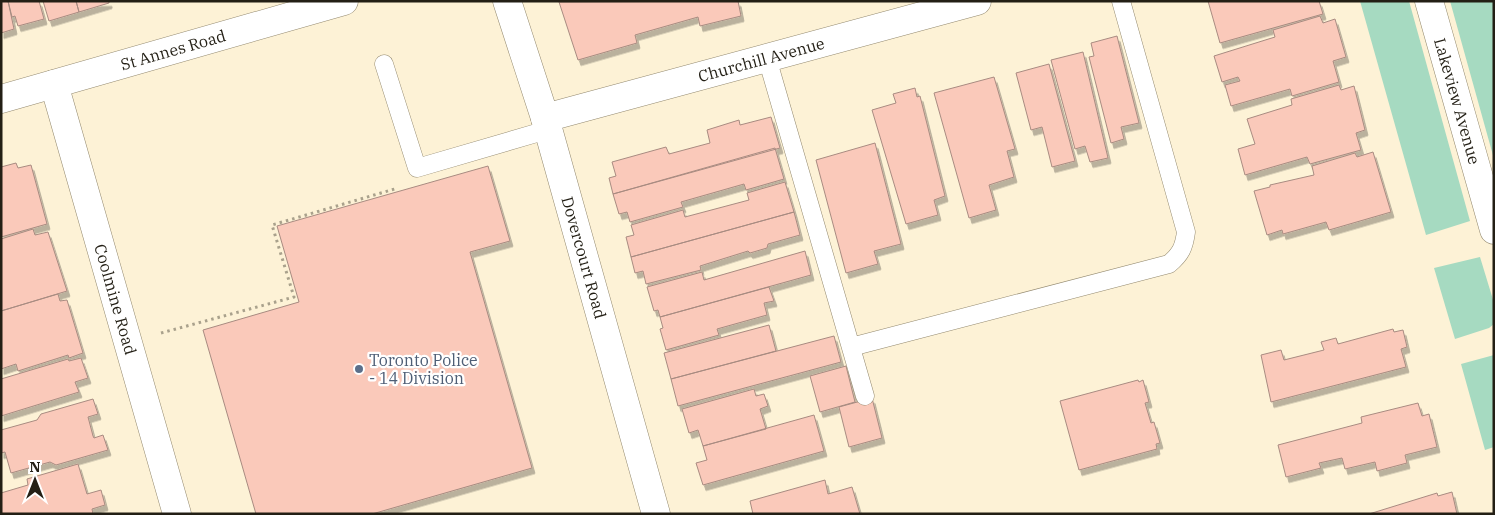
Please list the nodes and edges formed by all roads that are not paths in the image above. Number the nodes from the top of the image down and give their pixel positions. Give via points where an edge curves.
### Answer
1 (344, 1) edge
2 (507, 1) edge
3 (976, 1) edge
4 (1121, 1) edge
5 (1429, 1) edge
6 (766, 58) junction
7 (384, 64) dead end
8 (54, 84) junction
9 (1, 99) edge
10 (546, 124) junction
11 (1494, 230) edge
12 (851, 347) junction
13 (865, 396) dead end
14 (176, 514) edge
15 (656, 514) edge

1 - 8 street, St Annes Road
2 - 10 street, Dovercourt Road
3 - 6 street, Churchill Avenue
4 - 12 lane via 1186,232 1184,246 1178,256 1169,264
5 - 11 street, Lakeview Avenue
6 - 10 street, Churchill Avenue
6 - 12 lane
7 - 10 lane via 417,168
8 - 9 street, St Annes Road
8 - 14 street, Coolmine Road
10 - 15 street, Dovercourt Road
12 - 13 lane

